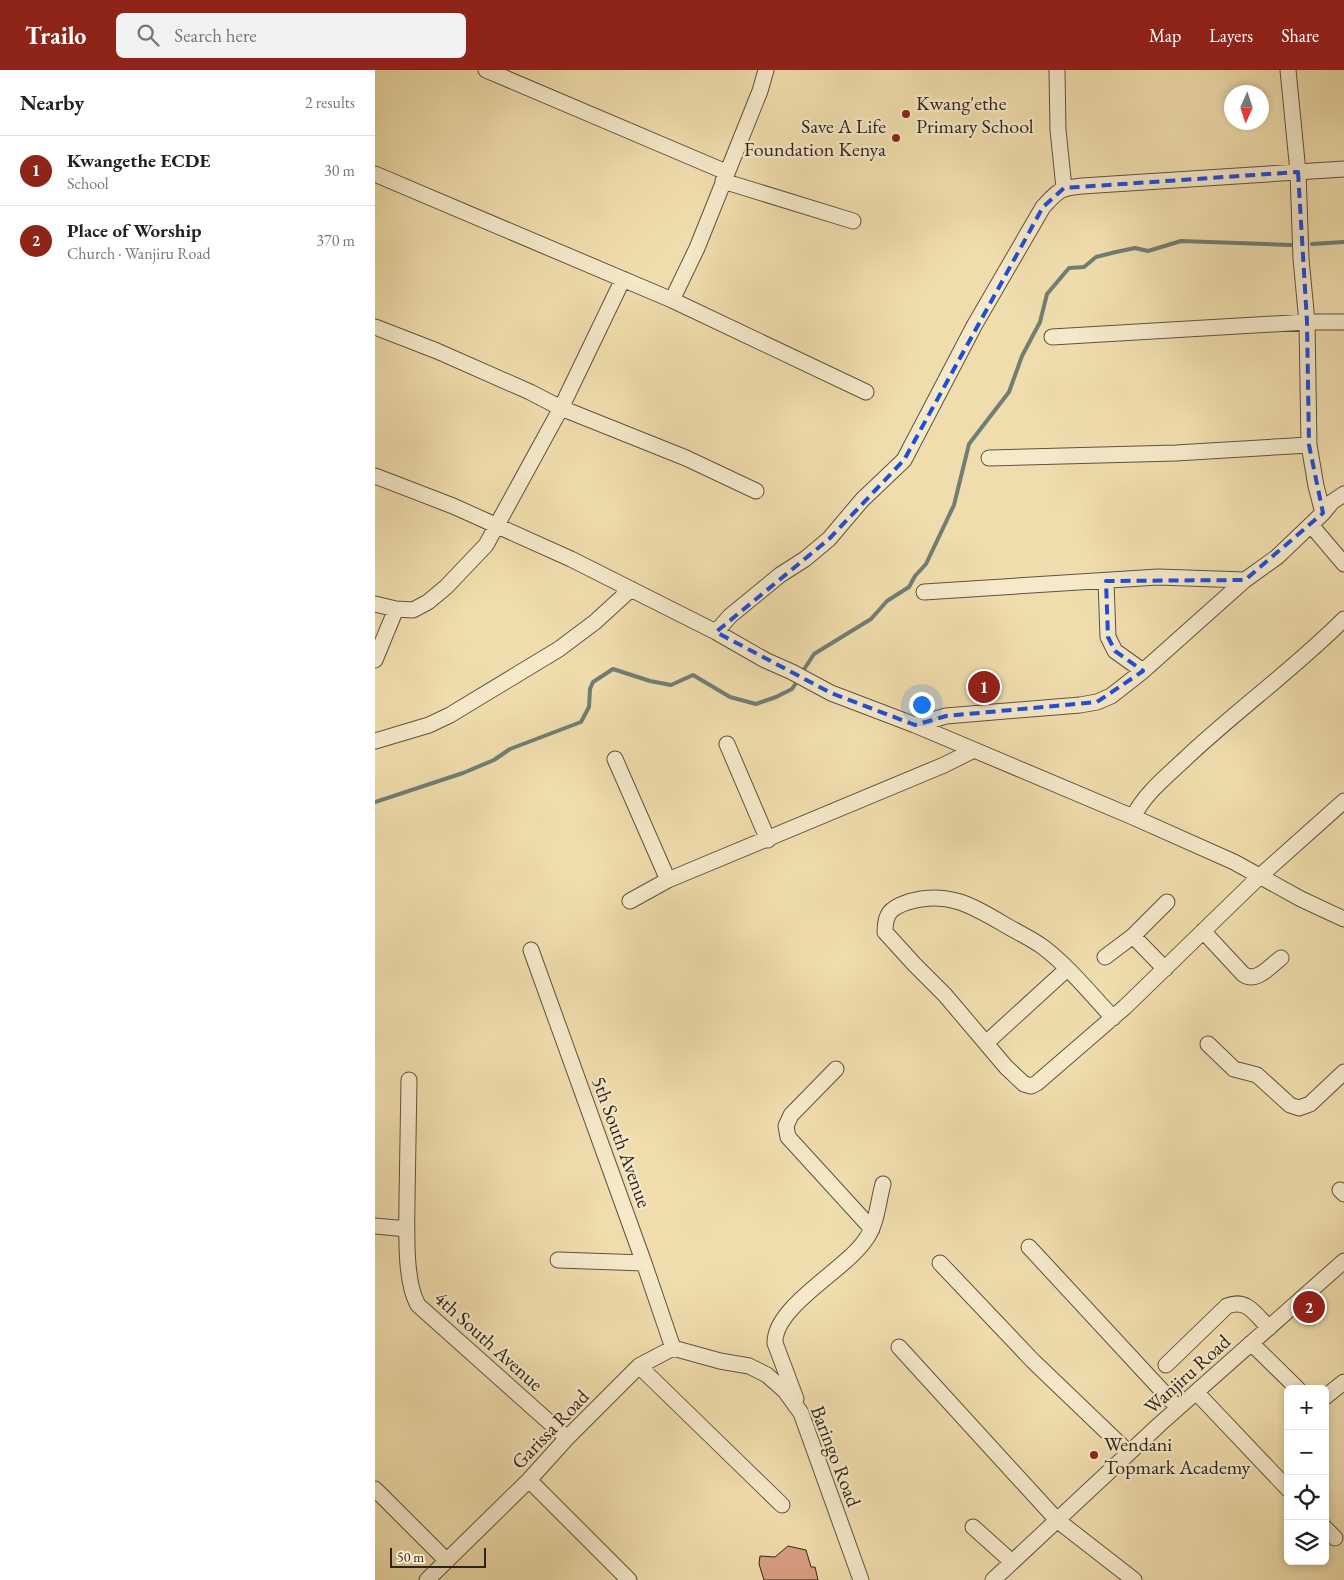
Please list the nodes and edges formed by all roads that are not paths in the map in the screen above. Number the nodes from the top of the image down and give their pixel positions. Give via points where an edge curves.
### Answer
1 (486, 70) edge
2 (766, 70) edge
3 (1057, 70) edge
4 (1288, 70) edge
5 (1344, 169) edge
6 (1298, 172) junction
7 (375, 174) edge
8 (724, 177) junction
9 (1064, 188) junction
10 (853, 221) dead end
11 (623, 279) junction
12 (672, 300) junction
13 (1307, 322) junction
14 (1344, 322) edge
15 (375, 327) edge
16 (1052, 337) dead end
17 (866, 392) dead end
18 (561, 408) junction
19 (1309, 445) junction
20 (989, 458) dead end
21 (375, 476) edge
22 (756, 491) dead end
23 (1344, 494) edge
24 (1323, 513) junction
25 (497, 525) junction
26 (1311, 525) junction
27 (1344, 564) edge
28 (1245, 580) junction
29 (1106, 581) junction
30 (631, 589) junction
31 (924, 592) dead end
32 (375, 604) edge
33 (396, 609) junction
34 (1344, 620) edge
35 (716, 632) junction
36 (375, 660) edge
37 (1143, 671) junction
38 (915, 725) junction
39 (375, 741) edge
40 (727, 744) dead end
41 (974, 750) junction
42 (615, 759) dead end
43 (1344, 801) edge
44 (1133, 817) junction
45 (768, 840) junction
46 (1260, 876) junction
47 (668, 880) junction
48 (630, 901) dead end
49 (1167, 902) dead end
50 (1344, 919) edge
51 (1203, 931) junction
52 (1133, 936) junction
53 (531, 950) dead end
54 (1105, 957) dead end
55 (1281, 958) dead end
56 (1067, 969) junction
57 (1165, 969) junction
58 (1113, 1018) junction
59 (986, 1043) junction
60 (1209, 1044) dead end
61 (836, 1069) dead end
62 (1344, 1072) edge
63 (409, 1080) dead end
64 (883, 1184) dead end
65 (375, 1226) edge
66 (407, 1229) junction
67 (872, 1229) junction
68 (1029, 1247) dead end
69 (558, 1260) dead end
70 (1344, 1261) edge
71 (644, 1263) junction
72 (940, 1263) dead end
73 (1269, 1328) junction
74 (1251, 1343) junction
75 (899, 1347) dead end
76 (673, 1348) junction
77 (1166, 1365) dead end
78 (639, 1366) junction
79 (1344, 1382) edge
80 (1294, 1385) edge
81 (1196, 1392) junction
82 (1329, 1394) edge
83 (1178, 1408) junction
84 (801, 1413) junction
85 (567, 1438) junction
86 (1129, 1453) junction
87 (529, 1480) junction
88 (1284, 1485) edge
89 (375, 1488) edge
90 (782, 1505) dead end
91 (1057, 1520) junction
92 (973, 1527) dead end
93 (447, 1560) junction
94 (1012, 1562) junction
95 (427, 1580) edge
96 (629, 1580) edge
97 (860, 1580) edge
98 (993, 1580) edge
99 (1134, 1580) edge

1 - 8 street
2 - 8 street
3 - 9 street via 1058,130
4 - 6 street
5 - 6 street
6 - 9 street
6 - 13 street
7 - 11 street
8 - 10 street
8 - 12 street via 697,248
9 - 35 street via 1043,207 974,326 904,460 862,500 829,539 780,575
11 - 12 street
11 - 18 street
12 - 17 street
13 - 14 street
13 - 16 street
13 - 19 street
15 - 18 street via 437,351
18 - 22 street via 685,458
18 - 25 street
19 - 20 street via 1176,453
19 - 24 street
21 - 25 street
23 - 24 street
24 - 26 street
25 - 30 street
25 - 33 street via 486,545 428,602 413,610
26 - 27 street
26 - 28 street via 1277,557
28 - 29 street via 1158,577
28 - 37 street
29 - 31 street
29 - 37 street via 1108,637 1115,651
30 - 35 street
30 - 39 street via 559,649 450,714 429,725
32 - 33 street
33 - 36 street
34 - 44 street via 1151,791
35 - 38 street via 831,694
37 - 38 street via 1111,696 1097,702 947,716
38 - 41 street
40 - 45 street
41 - 44 street
41 - 45 street
42 - 47 street
43 - 46 street
44 - 46 street
45 - 47 street
46 - 50 street
46 - 51 street
47 - 48 street
49 - 52 street
51 - 55 street via 1249,978 1257,977
51 - 57 street
52 - 54 street
52 - 57 street
53 - 71 street, 5th South Avenue
56 - 58 street
56 - 59 street
56 - 59 street via 1044,948 962,901 920,899 890,911 885,919 885,932
57 - 58 street
58 - 59 street via 1031,1086 1024,1084 1006,1067
60 - 62 street via 1234,1069 1257,1075 1290,1105 1299,1108 1310,1104
61 - 67 street via 791,1115 786,1126 788,1137
63 - 66 street, 4th South Avenue
64 - 67 street
65 - 66 street
66 - 85 street, 4th South Avenue via 410,1283 418,1305
67 - 84 street via 866,1240 791,1309 778,1326 775,1343
68 - 83 street
69 - 71 street
70 - 73 street, Wanjiru Road
71 - 76 street, 5th South Avenue
72 - 86 street via 1033,1361
73 - 74 street, Wanjiru Road
73 - 77 street via 1245,1304 1236,1302 1227,1306
74 - 80 street
74 - 81 street, Wanjiru Road
75 - 91 street
76 - 78 street, Garissa Road
76 - 84 street, Baringo Road via 749,1366 767,1375 785,1390
78 - 85 street, Garissa Road
78 - 90 street
79 - 82 street
81 - 83 street, Wanjiru Road
81 - 88 street
83 - 86 street, Wanjiru Road
84 - 97 street, Baringo Road
85 - 87 street, Garissa Road
86 - 91 street, Wanjiru Road
87 - 93 street, Garissa Road
87 - 96 street
89 - 93 street
91 - 94 street, Wanjiru Road
91 - 99 street
92 - 94 street
93 - 95 street, Garissa Road
94 - 98 street, Wanjiru Road

